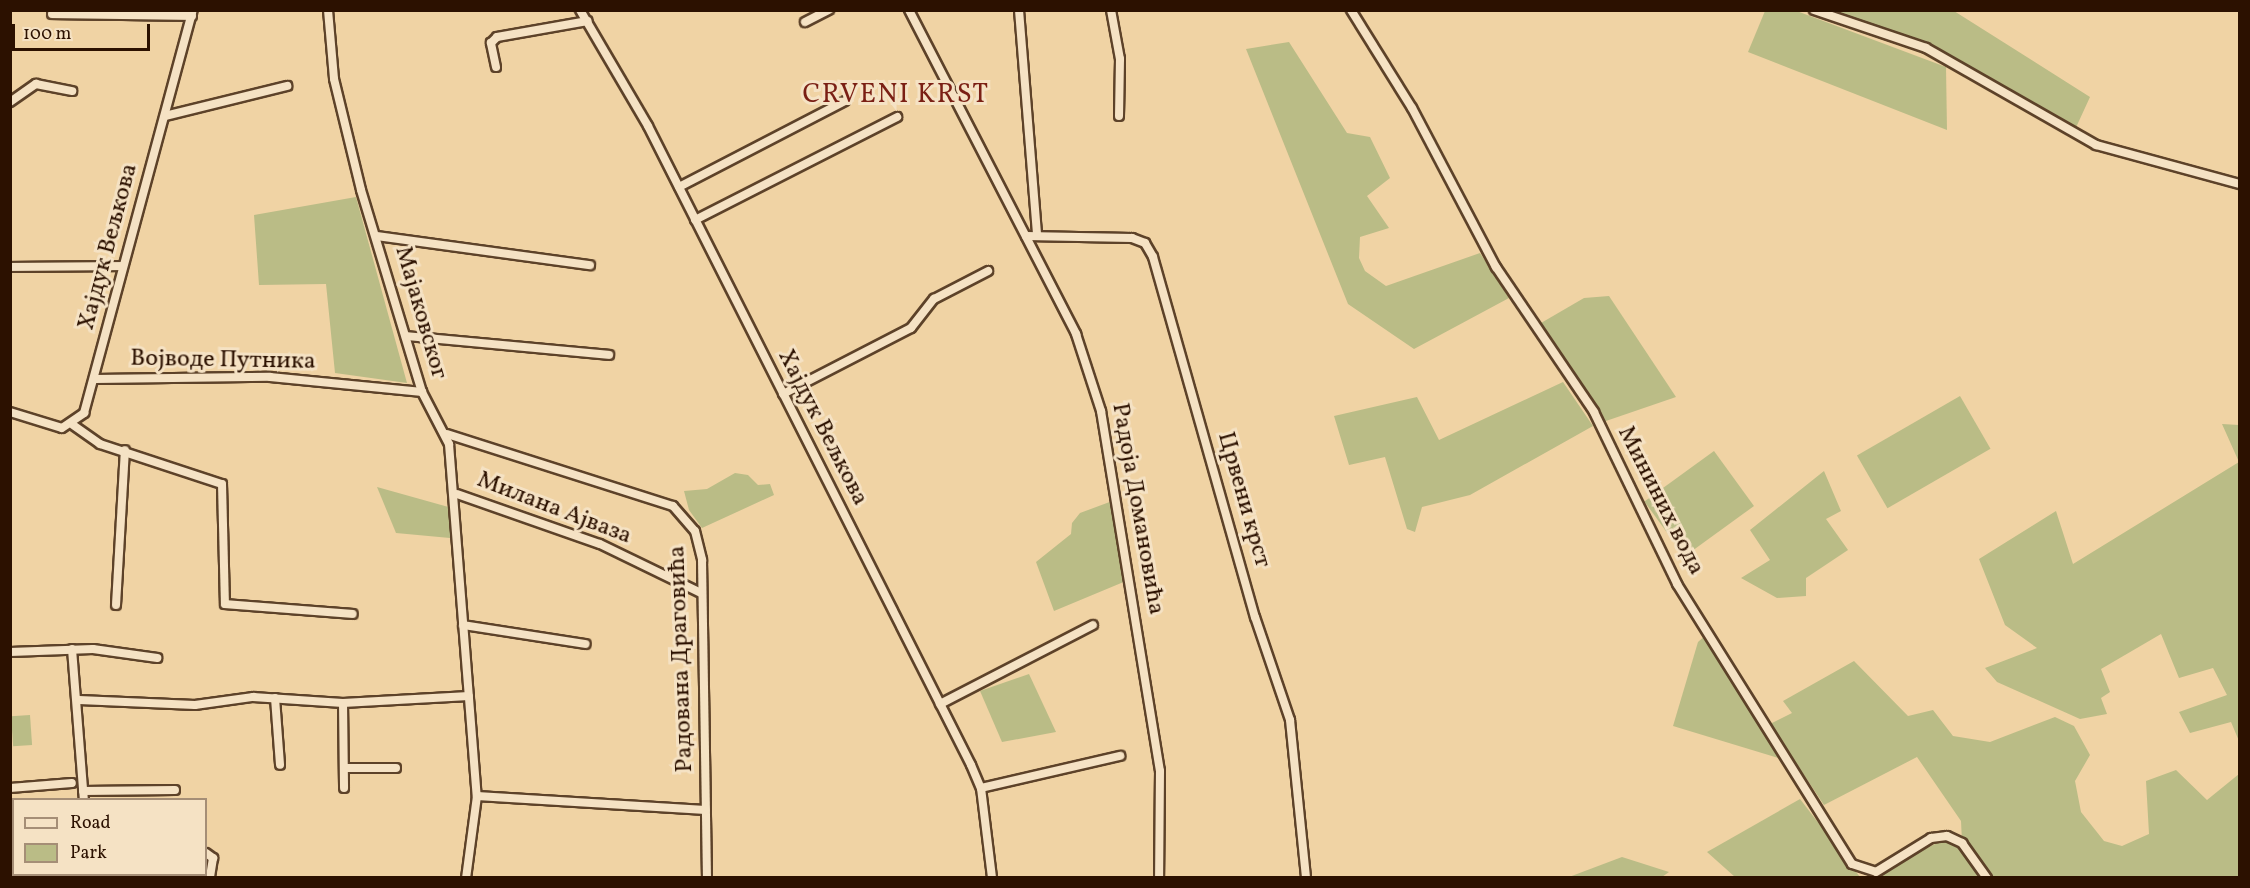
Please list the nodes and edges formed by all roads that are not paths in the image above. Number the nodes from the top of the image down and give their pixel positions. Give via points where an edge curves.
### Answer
1 (328, 10) edge
2 (580, 10) edge
3 (829, 10) edge
4 (909, 10) edge
5 (1019, 10) edge
6 (1111, 10) edge
7 (1351, 10) edge
8 (1815, 10) edge
9 (193, 13) edge
10 (52, 14) dead end
11 (588, 21) junction
12 (806, 22) dead end
13 (496, 67) dead end
14 (287, 86) dead end
15 (72, 91) dead end
16 (845, 101) dead end
17 (10, 102) edge
18 (165, 116) junction
19 (1119, 116) dead end
20 (897, 117) dead end
21 (2240, 184) edge
22 (679, 187) junction
23 (695, 220) junction
24 (1037, 234) junction
25 (377, 236) junction
26 (1026, 236) junction
27 (590, 265) dead end
28 (123, 266) junction
29 (10, 267) edge
30 (988, 271) dead end
31 (406, 336) junction
32 (609, 355) dead end
33 (94, 378) junction
34 (422, 392) junction
35 (783, 394) junction
36 (10, 412) edge
37 (73, 425) junction
38 (447, 434) junction
39 (125, 450) junction
40 (457, 494) junction
41 (701, 593) junction
42 (116, 605) dead end
43 (353, 614) dead end
44 (463, 625) junction
45 (1093, 625) dead end
46 (586, 644) dead end
47 (72, 649) junction
48 (10, 652) edge
49 (157, 658) dead end
50 (469, 696) junction
51 (275, 698) junction
52 (79, 700) junction
53 (343, 703) junction
54 (940, 704) junction
55 (1120, 756) dead end
56 (280, 765) dead end
57 (344, 768) junction
58 (396, 768) dead end
59 (72, 783) dead end
60 (10, 788) edge
61 (344, 788) dead end
62 (981, 788) junction
63 (175, 790) dead end
64 (83, 795) edge
65 (477, 796) junction
66 (706, 810) junction
67 (207, 854) edge
68 (210, 878) edge
69 (466, 878) edge
70 (707, 878) edge
71 (992, 878) edge
72 (1159, 878) edge
73 (1306, 878) edge
74 (1987, 878) edge

1 - 25 street, Мајаковског via 334,79
2 - 11 street, Хајдук Вељкова
3 - 12 street
4 - 26 street, Радоја Домановића
5 - 24 street
6 - 19 street via 1120,59
7 - 74 street, Мининих вода via 1418,118 1496,267 1594,412 1677,584 1852,864 1876,872 1931,838 1947,836 1962,843
8 - 21 street via 1926,48 2096,145
9 - 10 street
9 - 18 street, Хајдук Вељкова
11 - 13 street via 497,38 491,43
11 - 22 street, Хајдук Вељкова
14 - 18 street
15 - 17 street via 36,84
16 - 22 street
18 - 28 street, Хајдук Вељкова
20 - 23 street
22 - 23 street, Хајдук Вељкова
23 - 35 street, Хајдук Вељкова
24 - 26 street, Црвени крст
24 - 73 street, Црвени крст via 1060,239 1132,238 1153,257 1255,616 1290,720
25 - 27 street
25 - 31 street, Мајаковског
26 - 72 street, Радоја Домановића via 1076,334 1113,457 1160,771
28 - 29 street
28 - 33 street, Хајдук Вељкова
30 - 35 street via 934,299 911,328
31 - 32 street
31 - 34 street, Мајаковског
33 - 34 street, Војводе Путника via 270,377
33 - 37 street, Хајдук Вељкова via 84,413
34 - 38 street, Мајаковског
35 - 54 street, Хајдук Вељкова
36 - 37 street via 51,427
37 - 39 street via 84,437
38 - 40 street, Мајаковског
38 - 41 street, Радована Драговића via 673,506 699,541
39 - 42 street
39 - 43 street via 225,488 225,604
40 - 41 street, Милана Ајваза via 600,544
40 - 44 street, Мајаковског
41 - 66 street, Радована Драговића
44 - 46 street
44 - 50 street, Мајаковског
45 - 54 street
47 - 48 street
47 - 49 street
47 - 52 street
50 - 53 street
50 - 65 street, Мајаковског
51 - 52 street via 195,705
51 - 53 street
51 - 56 street
52 - 64 street
53 - 57 street
54 - 62 street, Хајдук Вељкова
55 - 62 street
57 - 58 street
57 - 61 street
59 - 60 street
62 - 71 street, Хајдук Вељкова
63 - 64 street
65 - 66 street
65 - 69 street, Мајаковског
66 - 70 street, Радована Драговића
67 - 68 street via 213,858

